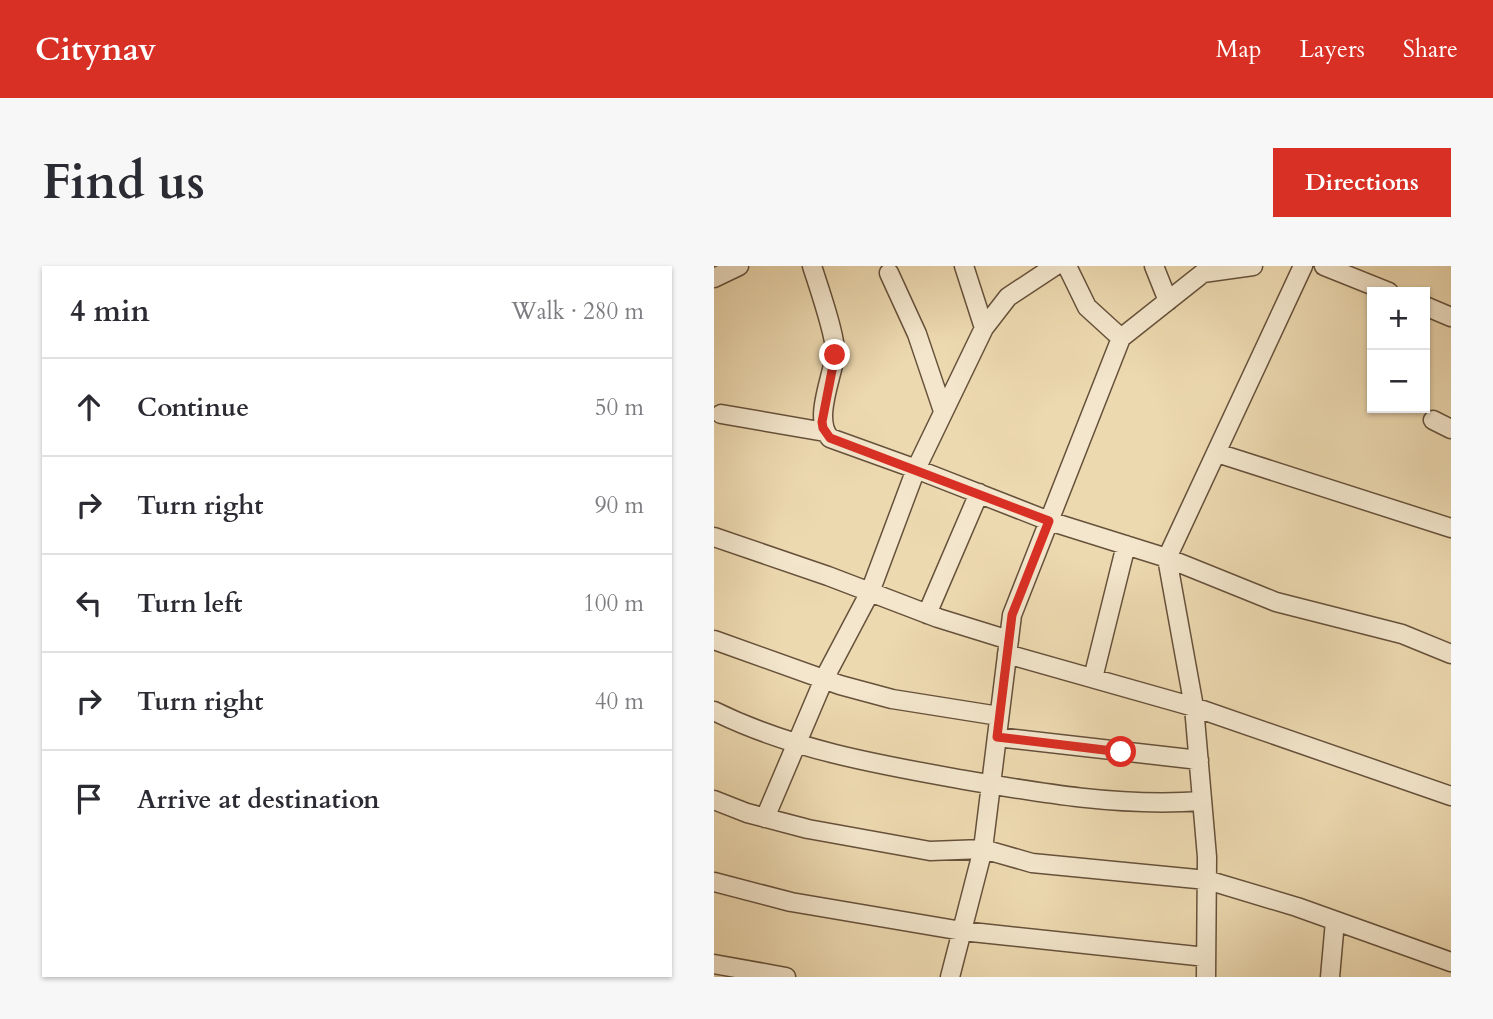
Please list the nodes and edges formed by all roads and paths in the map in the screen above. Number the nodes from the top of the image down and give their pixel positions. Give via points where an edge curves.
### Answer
1 (739, 266) edge
2 (812, 266) edge
3 (964, 266) edge
4 (1055, 266) edge
5 (1067, 266) edge
6 (1154, 266) edge
7 (1253, 266) edge
8 (1303, 266) edge
9 (1324, 266) edge
10 (889, 273) dead end
11 (714, 278) edge
12 (1377, 287) edge
13 (1168, 301) junction
14 (1430, 308) edge
15 (1451, 317) edge
16 (984, 328) junction
17 (1121, 338) junction
18 (943, 411) junction
19 (721, 414) dead end
20 (1433, 420) dead end
21 (1451, 429) edge
22 (825, 432) junction
23 (1217, 453) junction
24 (916, 469) junction
25 (979, 493) junction
26 (1049, 521) junction
27 (1451, 528) edge
28 (714, 537) edge
29 (1126, 545) junction
30 (1167, 558) junction
31 (870, 592) junction
32 (927, 614) junction
33 (714, 640) edge
34 (1008, 647) junction
35 (1451, 654) edge
36 (1093, 678) junction
37 (824, 680) junction
38 (1194, 707) junction
39 (714, 711) edge
40 (999, 716) junction
41 (997, 737) junction
42 (796, 744) junction
43 (1199, 760) junction
44 (991, 784) junction
45 (1451, 796) edge
46 (714, 800) edge
47 (1202, 801) junction
48 (765, 818) junction
49 (983, 849) junction
50 (1207, 880) junction
51 (714, 882) edge
52 (1335, 921) junction
53 (962, 931) junction
54 (1206, 957) junction
55 (1451, 962) edge
56 (714, 964) edge
57 (786, 977) edge
58 (950, 977) edge
59 (1206, 977) edge
60 (1331, 977) edge

1 - 11 street
2 - 22 street via 835,348 823,414
3 - 16 street
4 - 16 street via 1008,297
5 - 17 street via 1087,307
6 - 13 street
7 - 13 street via 1203,273
8 - 23 street
9 - 12 street
10 - 18 street via 917,334
13 - 17 street
14 - 15 street
16 - 18 street
17 - 26 street
18 - 24 street
19 - 22 street
20 - 21 street
22 - 24 street via 830,438
23 - 27 street
23 - 30 street
24 - 25 street
24 - 31 street
25 - 26 street
25 - 32 street
26 - 29 street
26 - 34 street via 1012,615
28 - 31 street
29 - 30 street
29 - 36 street
30 - 35 street via 1276,602 1402,634
30 - 38 street
31 - 32 street
31 - 37 street
32 - 34 street
33 - 37 street
34 - 36 street
34 - 40 street
36 - 38 street
37 - 40 street via 892,699
37 - 42 street
38 - 43 street
38 - 45 street
39 - 42 street
40 - 41 street
41 - 43 street
41 - 44 street
42 - 44 street via 853,760
42 - 48 street
43 - 47 street
44 - 47 street via 1105,801
44 - 49 street
46 - 48 street
47 - 50 street
48 - 49 street via 930,851
49 - 50 street via 1032,863
49 - 53 street
50 - 52 street
50 - 54 street
51 - 53 street via 792,902
52 - 55 street
52 - 60 street
53 - 54 street
53 - 58 street
54 - 59 street
56 - 57 street

